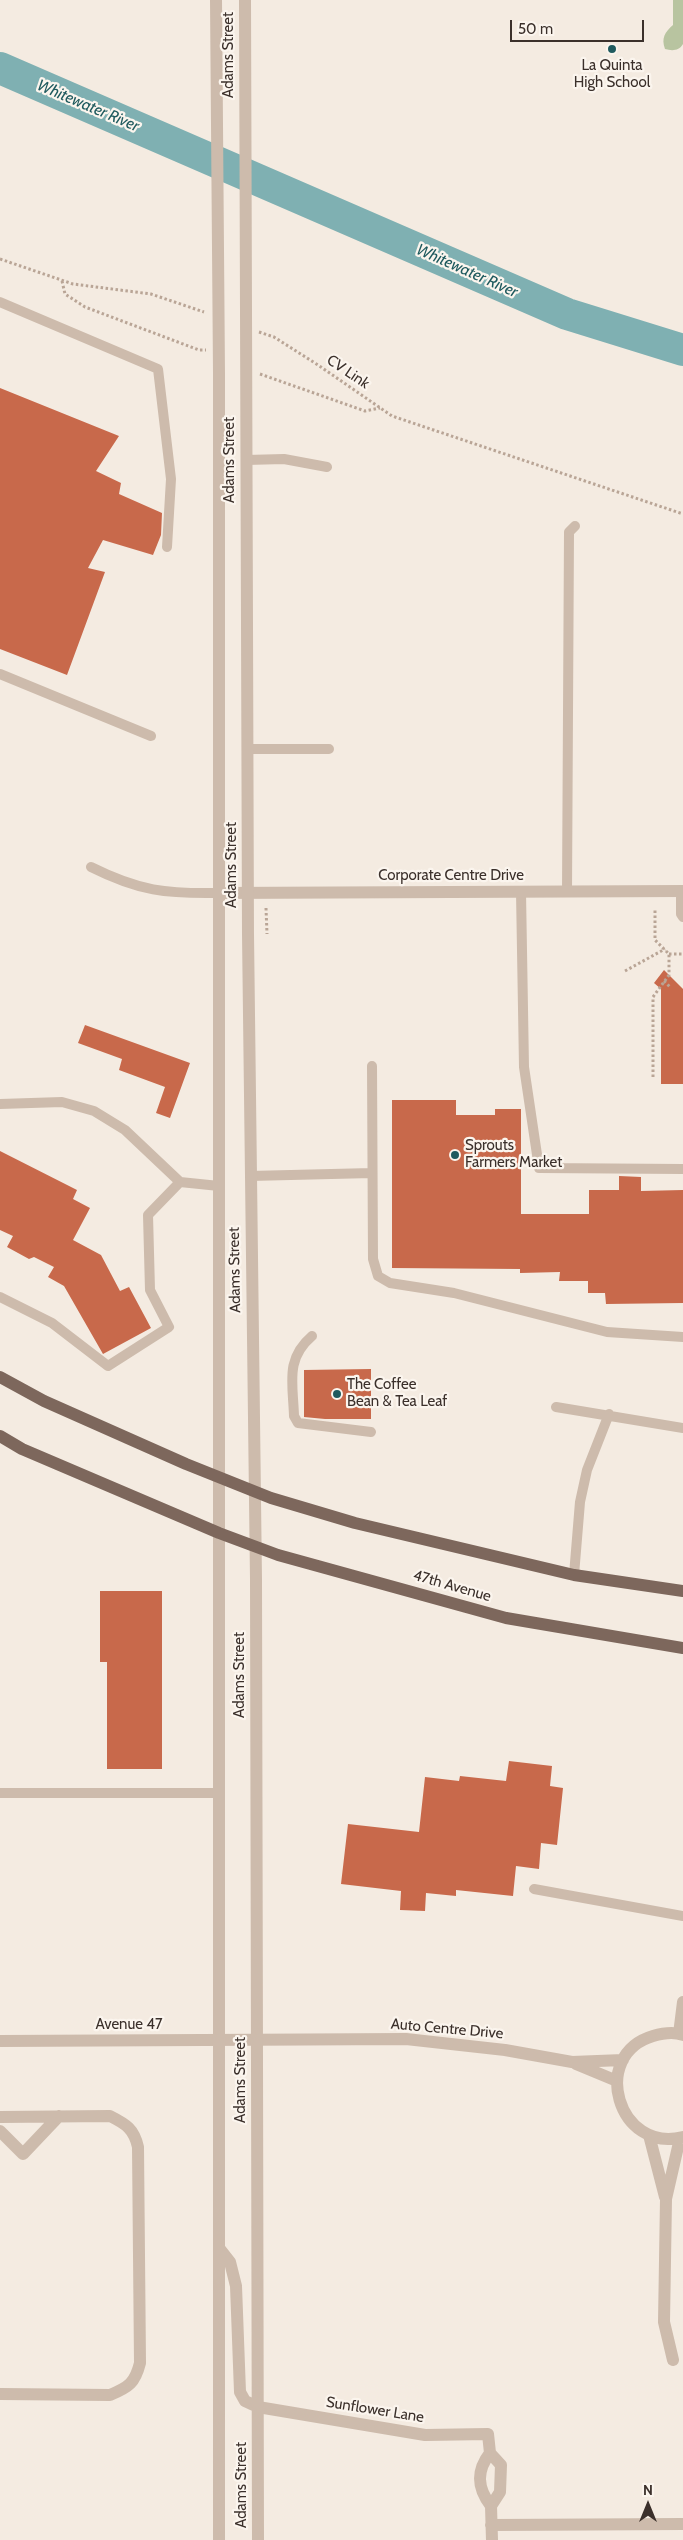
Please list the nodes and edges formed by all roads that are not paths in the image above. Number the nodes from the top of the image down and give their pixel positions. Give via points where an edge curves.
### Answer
1 (216, 0) edge
2 (245, 0) edge
3 (0, 302) edge
4 (246, 460) junction
5 (327, 467) dead end
6 (574, 526) dead end
7 (167, 548) dead end
8 (0, 674) edge
9 (151, 736) dead end
10 (248, 749) junction
11 (329, 749) dead end
12 (91, 868) dead end
13 (682, 891) edge
14 (520, 892) junction
15 (567, 892) junction
16 (219, 893) junction
17 (248, 894) junction
18 (683, 918) edge
19 (372, 1066) dead end
20 (0, 1104) edge
21 (683, 1169) edge
22 (372, 1173) junction
23 (250, 1176) junction
24 (180, 1182) junction
25 (218, 1186) junction
26 (0, 1297) edge
27 (312, 1336) dead end
28 (683, 1337) edge
29 (0, 1377) edge
30 (556, 1407) dead end
31 (609, 1414) junction
32 (683, 1428) edge
33 (371, 1432) dead end
34 (0, 1436) edge
35 (218, 1477) junction
36 (255, 1492) junction
37 (218, 1533) junction
38 (256, 1547) junction
39 (574, 1575) junction
40 (683, 1591) edge
41 (683, 1648) edge
42 (0, 1793) edge
43 (219, 1793) junction
44 (534, 1889) dead end
45 (683, 1916) edge
46 (683, 2002) edge
47 (681, 2034) edge
48 (219, 2040) junction
49 (258, 2040) junction
50 (0, 2041) edge
51 (623, 2060) junction
52 (572, 2062) junction
53 (617, 2081) junction
54 (59, 2116) junction
55 (0, 2117) edge
56 (0, 2131) edge
57 (649, 2135) junction
58 (682, 2137) edge
59 (666, 2199) junction
60 (219, 2248) junction
61 (673, 2360) dead end
62 (0, 2394) edge
63 (258, 2407) junction
64 (490, 2453) junction
65 (491, 2506) junction
66 (683, 2524) edge
67 (492, 2525) junction
68 (219, 2540) edge
69 (258, 2540) edge
70 (492, 2540) edge

1 - 16 street, Adams Street
2 - 4 street, Adams Street
3 - 7 lane via 158,369 171,479
4 - 5 lane via 284,459
4 - 10 street, Adams Street
6 - 15 lane via 569,532
8 - 9 lane
10 - 11 lane
10 - 17 street, Adams Street
12 - 16 lane via 122,883 156,891
13 - 15 street, Corporate Centre Drive
13 - 18 lane
14 - 15 street, Corporate Centre Drive
14 - 17 street, Corporate Centre Drive
14 - 21 lane via 524,1067 539,1168
16 - 17 street, Corporate Centre Drive
16 - 25 street, Adams Street
17 - 23 street, Adams Street
19 - 22 lane
20 - 24 lane via 62,1102 94,1111 125,1130
22 - 23 lane
22 - 28 lane via 374,1268 378,1276 390,1283 454,1293 607,1332
23 - 36 street, Adams Street
24 - 25 lane
24 - 26 lane via 148,1215 150,1290 169,1327 108,1366 52,1323
25 - 35 street, Adams Street
27 - 33 lane via 300,1346 293,1363 294,1416 298,1423
29 - 35 main road via 44,1401
30 - 31 lane
31 - 32 lane
31 - 39 lane via 587,1470 580,1502
34 - 37 main road, 47th Avenue via 22,1449
35 - 36 main road
35 - 37 street, Adams Street
36 - 38 street, Adams Street
36 - 39 main road via 355,1523
37 - 38 main road, 47th Avenue
37 - 43 street, Adams Street
38 - 41 main road, 47th Avenue via 506,1618
38 - 49 street, Adams Street
39 - 40 main road
42 - 43 lane
43 - 48 street, Adams Street
44 - 45 lane
46 - 47 street
47 - 51 street via 663,2033 647,2038
48 - 49 street, Avenue 47
48 - 50 street, Avenue 47
48 - 60 street, Adams Street
49 - 52 street, Auto Centre Drive via 406,2039 505,2050
49 - 63 street, Adams Street
51 - 52 street, Auto Centre Drive
51 - 53 street
52 - 53 street, Auto Centre Drive
53 - 57 street via 618,2098 624,2113
54 - 55 street
54 - 56 street via 23,2154
54 - 62 street via 110,2116 134,2132 138,2147 140,2363 136,2378 110,2395
57 - 58 street via 664,2139
57 - 59 street
58 - 59 street
59 - 61 street via 664,2322
60 - 63 street via 230,2262 236,2286 240,2392 245,2401
60 - 68 street, Adams Street
63 - 64 street, Sunflower Lane via 425,2435 488,2434
63 - 69 street, Adams Street
64 - 65 street via 481,2465 481,2494
64 - 65 street via 501,2466 500,2492
65 - 67 street
66 - 67 street
67 - 70 street

